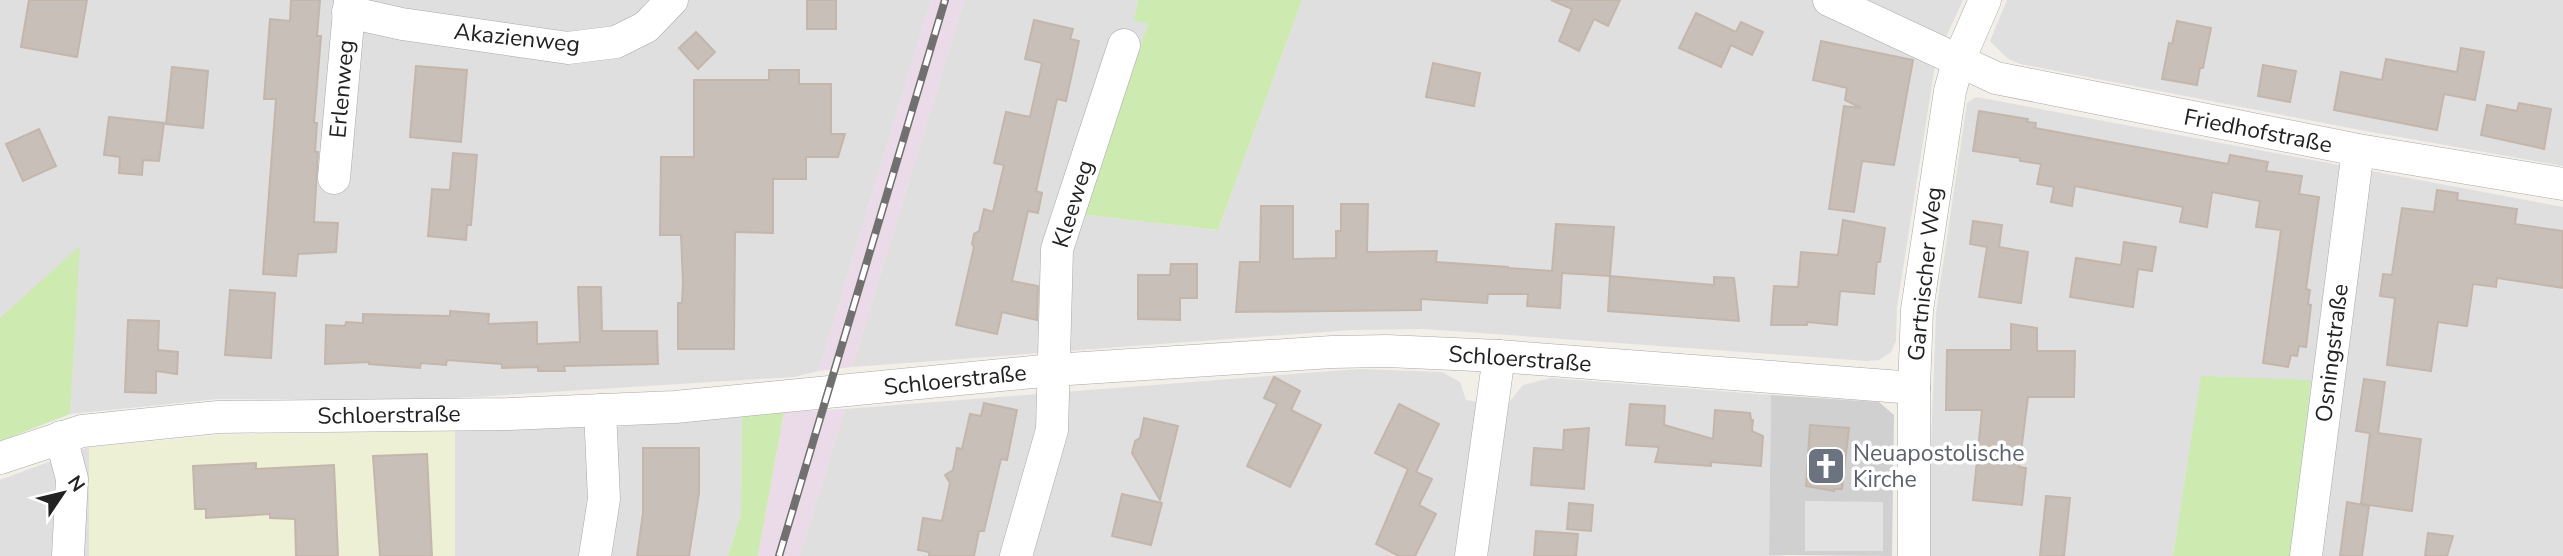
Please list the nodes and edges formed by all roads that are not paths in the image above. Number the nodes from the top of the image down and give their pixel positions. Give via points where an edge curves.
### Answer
1 (672, 0) edge
2 (1829, 0) edge
3 (1984, 0) edge
4 (349, 6) edge
5 (1124, 45) dead end
6 (1958, 62) junction
7 (2358, 150) junction
8 (334, 177) dead end
9 (2563, 184) edge
10 (1499, 356) junction
11 (1053, 370) junction
12 (1913, 388) junction
13 (600, 410) junction
14 (61, 437) junction
15 (0, 458) edge
16 (68, 556) edge
17 (595, 556) edge
18 (1016, 556) edge
19 (1471, 556) edge
20 (1914, 556) edge
21 (2306, 556) edge

1 - 4 street, Akazienweg via 646,27 616,42 568,48 402,24
2 - 6 street, Friedhofstraße
3 - 6 street, Gartnischer Weg
4 - 8 street, Erlenweg
5 - 11 street, Kleeweg via 1057,249
6 - 7 street, Friedhofstraße via 1996,78
6 - 12 street, Gartnischer Weg via 1939,154 1917,310
7 - 9 street, Friedhofstraße
7 - 21 street, Osningstraße
10 - 11 street, Schloerstraße via 1332,352
10 - 12 street, Schloerstraße
10 - 19 street
11 - 13 street, Schloerstraße via 675,407
11 - 18 street, Kleeweg via 1052,430
12 - 20 street, Gartnischer Weg
13 - 14 street, Schloerstraße via 218,417
13 - 17 street via 604,499
14 - 15 street, Schloerstraße
14 - 16 street via 72,479

